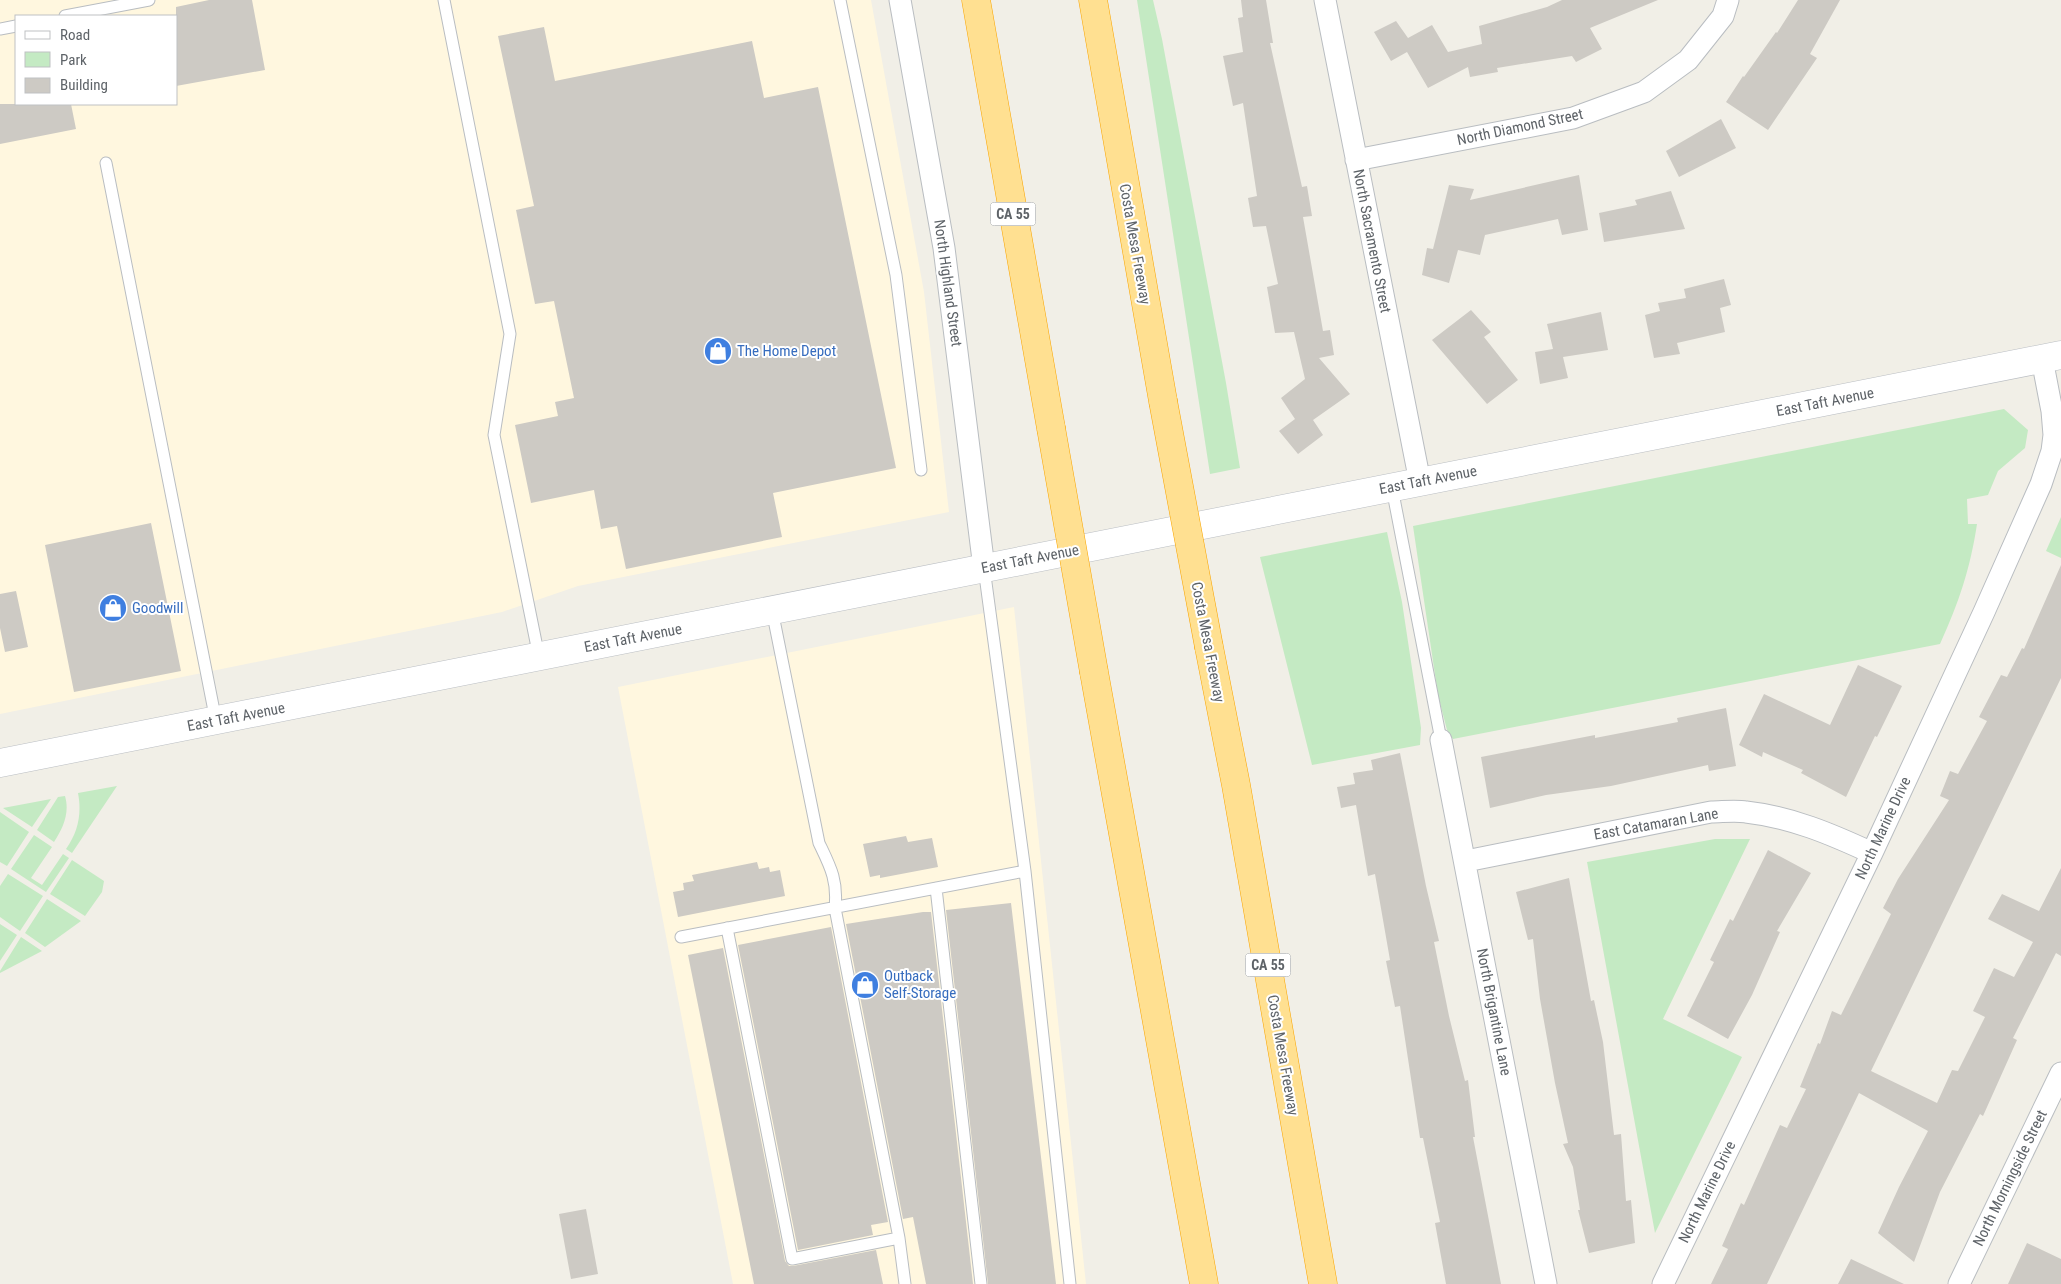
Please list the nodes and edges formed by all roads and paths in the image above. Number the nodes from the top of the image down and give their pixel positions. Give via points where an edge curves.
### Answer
1 (149, 0) edge
2 (444, 0) edge
3 (840, 0) edge
4 (900, 0) edge
5 (976, 0) edge
6 (1093, 0) edge
7 (1325, 0) edge
8 (1728, 0) edge
9 (70, 15) edge
10 (15, 26) edge
11 (0, 29) edge
12 (1356, 160) junction
13 (106, 163) dead end
14 (2051, 357) edge
15 (920, 470) dead end
16 (1420, 482) junction
17 (1392, 488) junction
18 (984, 568) junction
19 (772, 610) junction
20 (539, 656) junction
21 (216, 721) junction
22 (1441, 740) joint
23 (0, 763) edge
24 (1872, 853) junction
25 (1466, 861) junction
26 (1025, 871) junction
27 (936, 888) junction
28 (835, 908) junction
29 (727, 928) junction
30 (681, 937) dead end
31 (2061, 1073) edge
32 (1288, 1080) junction
33 (899, 1238) junction
34 (905, 1284) edge
35 (981, 1284) edge
36 (1070, 1284) edge
37 (1204, 1284) edge
38 (1323, 1284) edge
39 (1343, 1284) edge
40 (1546, 1284) edge
41 (1663, 1284) edge
42 (1959, 1284) edge

1 - 9 lane
2 - 20 lane via 510,334 494,435
3 - 15 lane via 896,275
4 - 18 street, North Highland Street via 944,248
5 - 37 highway, CA 55, bridge
6 - 32 highway, Costa Mesa Freeway / CA 55, bridge
7 - 12 street, North Sacramento Street
8 - 12 street, North Diamond Street via 1723,16 1688,60 1644,92 1573,118
10 - 11 lane
12 - 16 street, North Sacramento Street
13 - 21 lane
14 - 16 main road, East Taft Avenue
14 - 24 street, North Marine Drive via 2054,435 2047,467
16 - 17 main road, East Taft Avenue
17 - 18 main road, East Taft Avenue
17 - 22 lane
18 - 19 main road, East Taft Avenue
18 - 26 lane
19 - 20 main road, East Taft Avenue
19 - 28 lane via 819,843 834,874
20 - 21 main road, East Taft Avenue
21 - 23 main road, East Taft Avenue
22 - 25 street, North Brigantine Lane
24 - 25 street, East Catamaran Lane via 1826,831 1785,818 1744,811 1711,812
24 - 41 street, North Marine Drive
25 - 40 street, North Brigantine Lane
26 - 27 lane
26 - 36 lane
27 - 28 lane
27 - 35 lane
28 - 29 lane
28 - 33 lane
29 - 30 lane
29 - 33 lane via 792,1259
31 - 42 street, North Morningside Street
32 - 38 highway, Costa Mesa Freeway / CA 55
32 - 39 highway
33 - 34 lane

